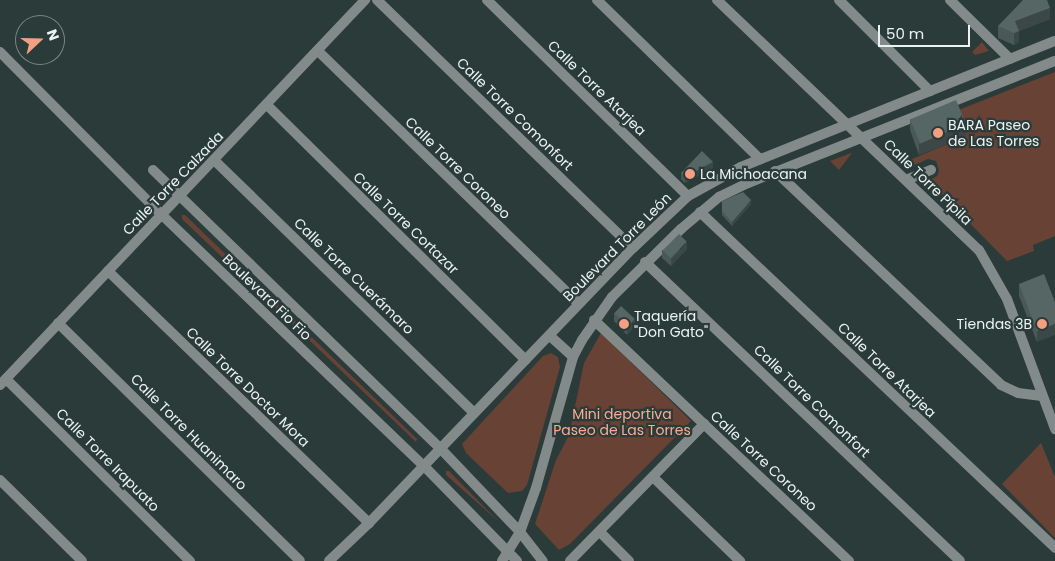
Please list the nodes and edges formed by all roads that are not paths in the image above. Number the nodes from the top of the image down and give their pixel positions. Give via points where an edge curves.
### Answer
1 (365, 0) edge
2 (377, 0) edge
3 (487, 0) edge
4 (597, 0) edge
5 (717, 0) edge
6 (839, 0) edge
7 (950, 0) edge
8 (1055, 41) edge
9 (318, 51) junction
10 (0, 52) edge
11 (1010, 59) junction
12 (1055, 61) edge
13 (930, 91) junction
14 (267, 105) junction
15 (847, 124) junction
16 (860, 137) junction
17 (760, 159) junction
18 (214, 160) junction
19 (153, 170) dead end
20 (931, 170) dead end
21 (775, 172) junction
22 (906, 180) junction
23 (180, 196) junction
24 (688, 196) junction
25 (700, 212) junction
26 (162, 215) junction
27 (633, 248) junction
28 (645, 262) junction
29 (108, 270) junction
30 (579, 304) junction
31 (594, 320) junction
32 (58, 323) junction
33 (550, 336) junction
34 (573, 357) junction
35 (526, 360) junction
36 (3, 382) edge
37 (1042, 396) junction
38 (474, 413) junction
39 (704, 424) junction
40 (1055, 429) edge
41 (441, 449) junction
42 (424, 466) junction
43 (654, 478) junction
44 (0, 480) edge
45 (370, 523) junction
46 (520, 532) junction
47 (600, 532) junction
48 (1055, 548) edge
49 (509, 550) junction
50 (82, 561) edge
51 (190, 561) edge
52 (300, 561) edge
53 (329, 561) edge
54 (502, 561) edge
55 (516, 561) edge
56 (543, 561) edge
57 (570, 561) edge
58 (629, 561) edge
59 (740, 561) edge
60 (849, 561) edge
61 (960, 561) edge

1 - 9 street, Calle Torre Calzada
2 - 27 street, Calle Torre Comonfort
3 - 24 street, Calle Torre Atarjea
4 - 17 street
5 - 15 street, Calle Torre Pípila
6 - 13 street
7 - 11 street
8 - 11 street, Boulevard Torre León
9 - 14 street, Calle Torre Calzada
9 - 30 street, Calle Torre Coroneo
10 - 26 street, Boulevard Fio Fio
11 - 13 street, Boulevard Torre León
12 - 16 street
13 - 15 street, Boulevard Torre León
14 - 18 street, Calle Torre Calzada
14 - 35 street, Calle Torre Cortazar
15 - 16 street, Calle Torre Pípila
15 - 17 street, Boulevard Torre León
16 - 21 street
16 - 22 street, Calle Torre Pípila
17 - 24 street, Boulevard Torre León
18 - 23 street, Calle Torre Calzada
18 - 38 street, Calle Torre Cuerámaro
19 - 23 street, Boulevard Fio Fio
20 - 22 street
21 - 25 street via 719,197
21 - 37 street via 1001,385 1018,393
22 - 37 street, Calle Torre Pípila via 979,250 992,268 1007,299
23 - 26 street, Calle Torre Calzada
23 - 41 street, Boulevard Fio Fio
24 - 27 street, Boulevard Torre León
25 - 28 street
25 - 48 street, Calle Torre Atarjea
26 - 29 street, Calle Torre Calzada
26 - 42 street, Boulevard Fio Fio
27 - 30 street, Boulevard Torre León
28 - 31 street
28 - 61 street, Calle Torre Comonfort
29 - 32 street, Calle Torre Calzada
29 - 45 street, Calle Torre Doctor Mora
30 - 33 street, Boulevard Torre León
31 - 34 street
31 - 39 street, Calle Torre Coroneo
32 - 36 street, Calle Torre Calzada
32 - 52 street, Calle Torre Huanimaro
33 - 34 street
33 - 35 street, Boulevard Torre León
34 - 46 street via 536,488
35 - 38 street, Boulevard Torre León
36 - 51 street, Calle Torre Irapuato
37 - 40 street, Calle Torre Pípila
38 - 41 street, Boulevard Torre León
39 - 43 street
39 - 60 street, Calle Torre Coroneo
41 - 42 street, Boulevard Torre León
41 - 46 street, Boulevard Fio Fio
42 - 45 street, Boulevard Torre León
42 - 49 street, Boulevard Fio Fio
43 - 47 street
43 - 59 street
44 - 50 street
45 - 53 street, Boulevard Torre León
46 - 49 street
46 - 56 street, Boulevard Fio Fio
47 - 57 street
47 - 58 street
49 - 54 street
49 - 55 street, Boulevard Fio Fio

